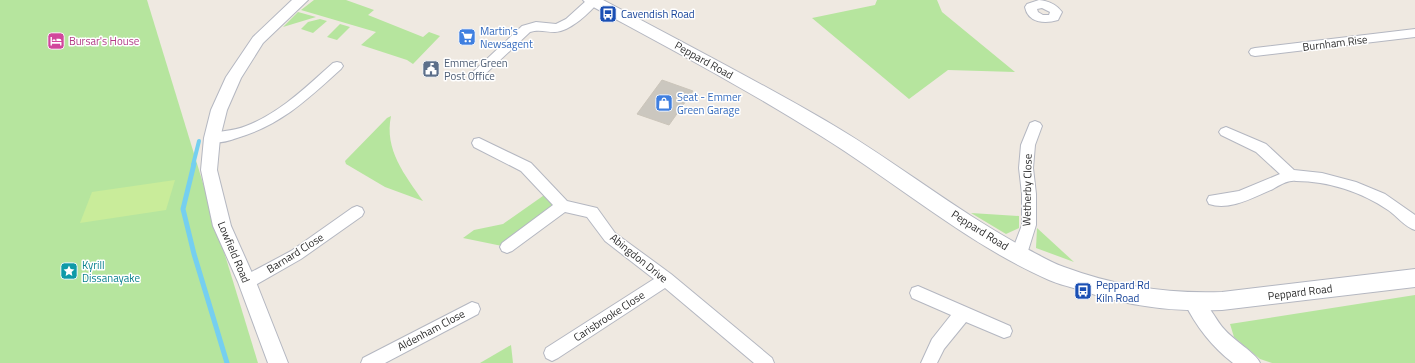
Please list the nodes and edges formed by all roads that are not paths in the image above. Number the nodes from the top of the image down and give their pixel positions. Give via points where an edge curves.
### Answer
1 (301, 0) edge
2 (592, 0) edge
3 (1415, 33) edge
4 (1255, 52) dead end
5 (337, 66) dead end
6 (478, 74) dead end
7 (1035, 126) dead end
8 (1226, 132) dead end
9 (212, 138) junction
10 (479, 143) dead end
11 (1291, 175) junction
12 (1214, 200) dead end
13 (563, 206) junction
14 (356, 212) dead end
15 (1415, 224) edge
16 (507, 248) dead end
17 (1019, 254) junction
18 (1415, 278) edge
19 (666, 279) junction
20 (247, 282) junction
21 (918, 293) dead end
22 (1194, 302) junction
23 (472, 308) dead end
24 (963, 313) junction
25 (1004, 331) dead end
26 (552, 353) dead end
27 (278, 363) edge
28 (369, 363) edge
29 (766, 363) edge
30 (929, 363) edge
31 (1250, 363) edge

1 - 9 street, Lowfield Road via 258,40 234,76 219,110
2 - 6 street via 570,22 557,28 536,26 526,29
2 - 17 main road, Peppard Road via 828,131 990,239
3 - 4 street, Burnham Rise
5 - 9 street via 270,121 231,136
7 - 17 street, Wetherby Close via 1028,145 1026,168 1029,225
8 - 11 street via 1261,148
9 - 20 street, Lowfield Road via 209,170 222,226
10 - 13 street via 526,167
11 - 12 street via 1223,201
11 - 15 street via 1344,182 1381,198
13 - 16 street
13 - 19 street, Abingdon Drive via 592,212 610,237
14 - 20 street, Barnard Close via 338,218 296,255
17 - 22 main road, Peppard Road via 1058,274 1097,287 1144,298
18 - 22 main road, Peppard Road via 1222,301
19 - 26 street, Carisbrooke Close
19 - 29 street, Abingdon Drive
20 - 27 street, Lowfield Road
21 - 24 street
22 - 31 street via 1209,326 1238,356
23 - 28 street, Aldenham Close
24 - 25 street
24 - 30 street via 938,344

